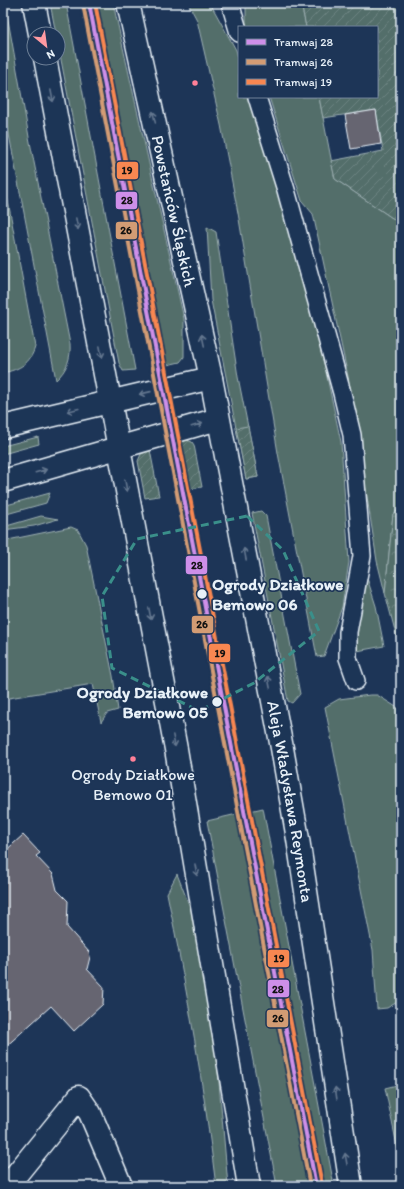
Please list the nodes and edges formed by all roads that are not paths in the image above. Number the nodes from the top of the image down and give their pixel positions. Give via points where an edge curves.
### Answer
1 (34, 3) edge
2 (128, 3) edge
3 (230, 3) edge
4 (38, 26) edge
5 (238, 30) edge
6 (47, 66) edge
7 (257, 98) edge
8 (211, 378) junction
9 (111, 401) junction
10 (218, 419) junction
11 (3, 427) edge
12 (119, 448) junction
13 (3, 481) edge
14 (356, 682) dead end
15 (7, 1186) edge
16 (121, 1186) edge
17 (249, 1186) edge
18 (350, 1186) edge

1 - 4 main road
8 -> 2 main road, Powstańców Śląskich
3 - 5 lane
6 -> 9 main road
7 - 14 lane via 290,206 352,435 362,556 348,632 348,658
8 -> 9 main road
8 - 10 main road, Powstańców Śląskich
9 -> 11 main road
9 - 12 main road
12 -> 10 main road
18 -> 10 main road, Aleja Władysława Reymonta via 298,839
13 -> 12 main road
12 -> 17 main road via 176,750
15 - 16 main road via 79,1097 90,1113

